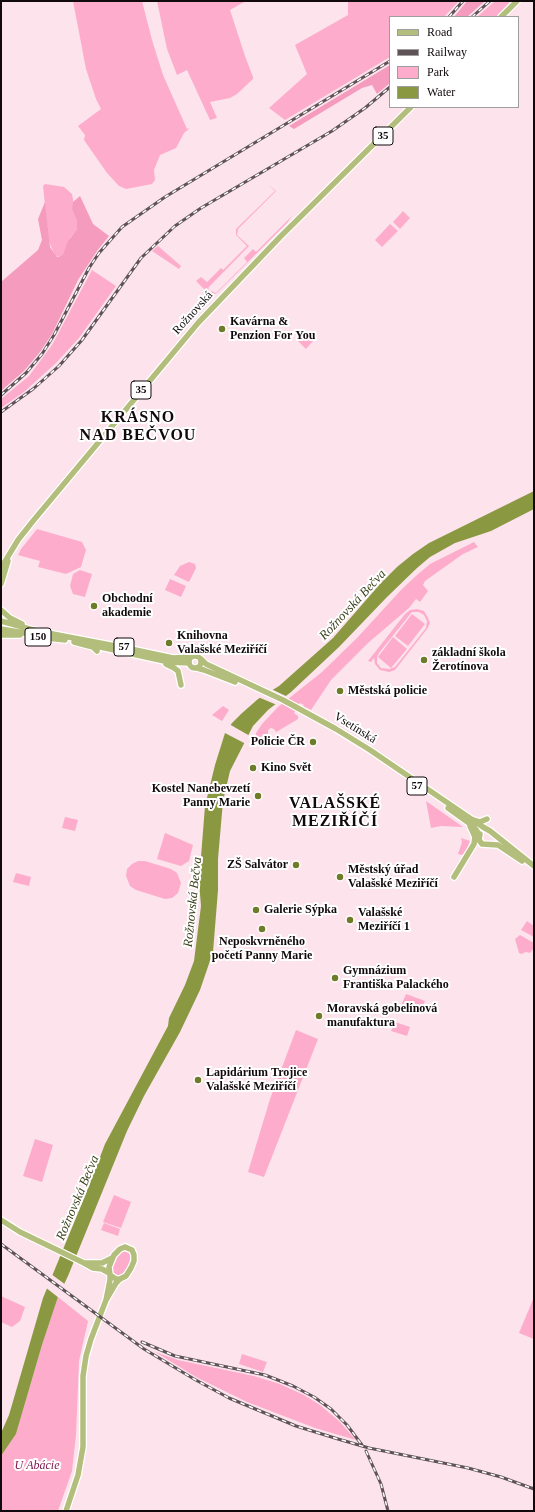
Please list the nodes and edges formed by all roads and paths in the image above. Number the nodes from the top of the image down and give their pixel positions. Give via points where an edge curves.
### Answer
1 (517, 1) edge
2 (502, 16) edge
3 (410, 108) edge
4 (11, 552) junction
5 (1, 568) edge
6 (1, 575) edge
7 (1, 584) edge
8 (1, 610) edge
9 (1, 621) edge
10 (1, 629) edge
11 (37, 631) junction
12 (1, 634) edge
13 (69, 640) junction
14 (106, 648) junction
15 (97, 652) dead end
16 (191, 657) junction
17 (200, 659) junction
18 (189, 664) junction
19 (196, 668) junction
20 (226, 676) junction
21 (180, 685) dead end
22 (466, 818) junction
23 (487, 819) dead end
24 (491, 832) junction
25 (479, 837) junction
26 (489, 845) junction
27 (534, 867) edge
28 (454, 877) dead end
29 (1, 1220) edge
30 (113, 1258) junction
31 (83, 1262) junction
32 (109, 1274) junction
33 (120, 1279) junction
34 (106, 1300) junction
35 (66, 1511) edge

1 - 2 main road
3 - 4 main road, Rožnovská / 35 via 198,323 33,521
4 - 5 main road, Rožnovská / 35
4 - 6 main road, Rožnovská / 35
4 - 7 main road
8 - 11 main road, 57 via 10,618
9 - 11 main road, 57
10 - 13 main road, 57
11 - 16 main road, 57 via 173,658
12 - 13 main road, 150
13 - 14 main road, 57
13 - 15 main road, 57 via 91,647
14 - 18 main road, 57
14 - 21 main road via 171,666 179,673
16 - 17 main road, 57 via 197,656
16 - 18 main road
17 - 19 main road via 200,665
17 - 20 main road, Vsetínská / 57
18 - 19 main road, 57
19 - 20 main road, Vsetínská / 57
20 - 22 main road, Vsetínská / 57 via 301,711 335,731
22 - 23 main road via 480,822
22 - 24 main road, Vsetínská / 57
22 - 25 main road, Vsetínská / 57
22 - 28 main road via 473,832 474,844
24 - 25 main road via 481,832
24 - 26 main road via 494,840
24 - 27 main road, Vsetínská / 57
25 - 26 main road via 482,844
26 - 27 main road, Vsetínská / 57 via 501,846
29 - 31 main road via 13,1229
30 - 31 main road via 102,1263
30 - 32 main road via 108,1267
30 - 33 main road via 124,1247 133,1252 131,1268 126,1276
31 - 32 main road
32 - 33 main road
32 - 34 main road
33 - 34 main road
34 - 35 main road via 86,1356 83,1376 84,1432 81,1462

